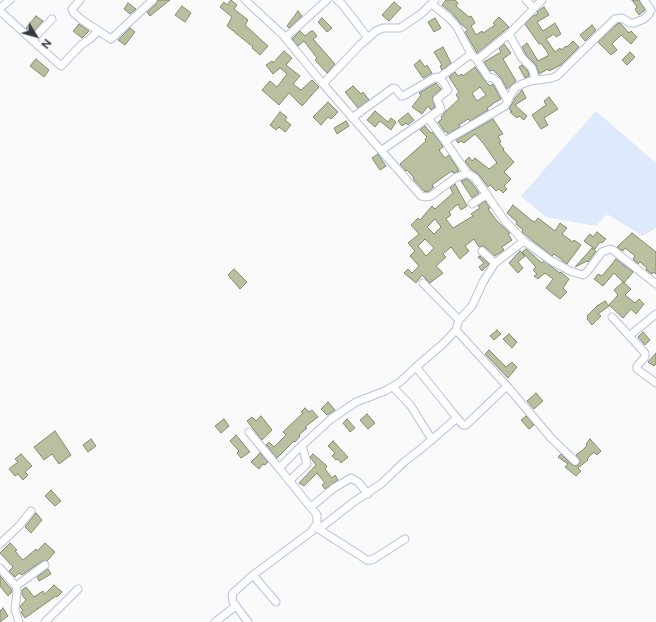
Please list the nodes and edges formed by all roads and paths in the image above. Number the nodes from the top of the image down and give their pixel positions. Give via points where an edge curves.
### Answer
1 (10, 0) edge
2 (80, 0) edge
3 (152, 0) edge
4 (244, 0) edge
5 (326, 0) edge
6 (337, 0) edge
7 (526, 0) edge
8 (542, 0) edge
9 (644, 0) edge
10 (434, 2) edge
11 (534, 8) junction
12 (0, 10) edge
13 (52, 19) dead end
14 (98, 31) junction
15 (509, 34) junction
16 (285, 38) junction
17 (368, 38) junction
18 (32, 40) junction
19 (471, 54) junction
20 (477, 60) junction
21 (439, 78) junction
22 (536, 80) junction
23 (322, 84) junction
24 (508, 100) junction
25 (352, 118) junction
26 (428, 118) junction
27 (445, 141) junction
28 (382, 150) junction
29 (467, 173) junction
30 (487, 194) junction
31 (472, 204) dead end
32 (524, 241) junction
33 (482, 251) dead end
34 (495, 263) junction
35 (424, 283) dead end
36 (656, 284) edge
37 (656, 314) edge
38 (612, 317) dead end
39 (459, 320) junction
40 (456, 330) junction
41 (629, 336) junction
42 (416, 367) junction
43 (656, 383) edge
44 (507, 386) junction
45 (393, 387) junction
46 (457, 418) junction
47 (249, 432) dead end
48 (432, 440) junction
49 (302, 445) junction
50 (575, 461) dead end
51 (279, 468) junction
52 (290, 481) junction
53 (368, 494) junction
54 (311, 508) junction
55 (31, 511) dead end
56 (317, 528) junction
57 (404, 539) dead end
58 (0, 544) edge
59 (45, 565) dead end
60 (0, 568) edge
61 (253, 575) junction
62 (16, 586) junction
63 (78, 589) dead end
64 (276, 602) dead end
65 (236, 606) junction
66 (19, 622) edge
67 (45, 622) edge
68 (215, 622) edge
69 (248, 622) edge

1 - 12 street
2 - 14 street via 73,8 73,12
3 - 14 street via 111,39
4 - 16 street
5 - 16 street
6 - 17 street
7 - 11 street
8 - 11 street
9 - 22 street via 650,10 644,19 634,23 622,18 615,19 557,76
10 - 17 street via 400,28 380,29
10 - 19 street via 457,27
11 - 15 street
12 - 18 street
13 - 18 street
14 - 18 street via 61,66
15 - 20 street
15 - 22 street via 522,58 532,68
16 - 23 street
17 - 23 street
19 - 20 street
19 - 21 street
20 - 24 street via 488,77 497,81
21 - 25 street via 433,78 403,96 393,88
21 - 26 street via 448,90 437,99 441,110
22 - 24 street via 515,88
23 - 25 street
24 - 27 street via 505,106
25 - 28 street
26 - 27 street
26 - 28 street
27 - 29 street
28 - 29 street via 413,189 425,198 458,175
29 - 30 street via 475,178
30 - 31 street
30 - 32 street via 505,221
32 - 34 street
32 - 36 street via 550,260 581,275 586,273 602,252 607,249 613,250
33 - 34 street
34 - 39 street via 472,306
35 - 39 street
37 - 41 street
38 - 41 street
39 - 40 street
40 - 42 street
40 - 44 street
41 - 43 street via 645,353 645,357 637,366 638,369
42 - 45 street
42 - 46 street
44 - 46 street via 466,424 463,425
44 - 50 street via 552,439
45 - 48 street via 412,406
45 - 49 street via 350,405
46 - 48 street
47 - 51 street
48 - 53 street
49 - 51 street
49 - 52 street via 307,464
51 - 52 street
52 - 54 street
53 - 54 street via 351,478 334,488
53 - 56 street
54 - 56 street via 317,515
55 - 58 street
56 - 57 street via 367,560 372,560
56 - 61 street
59 - 62 street
60 - 62 street
61 - 64 street
61 - 65 street via 234,593 232,599
62 - 66 street via 15,609
63 - 67 street
65 - 68 street
65 - 69 street

